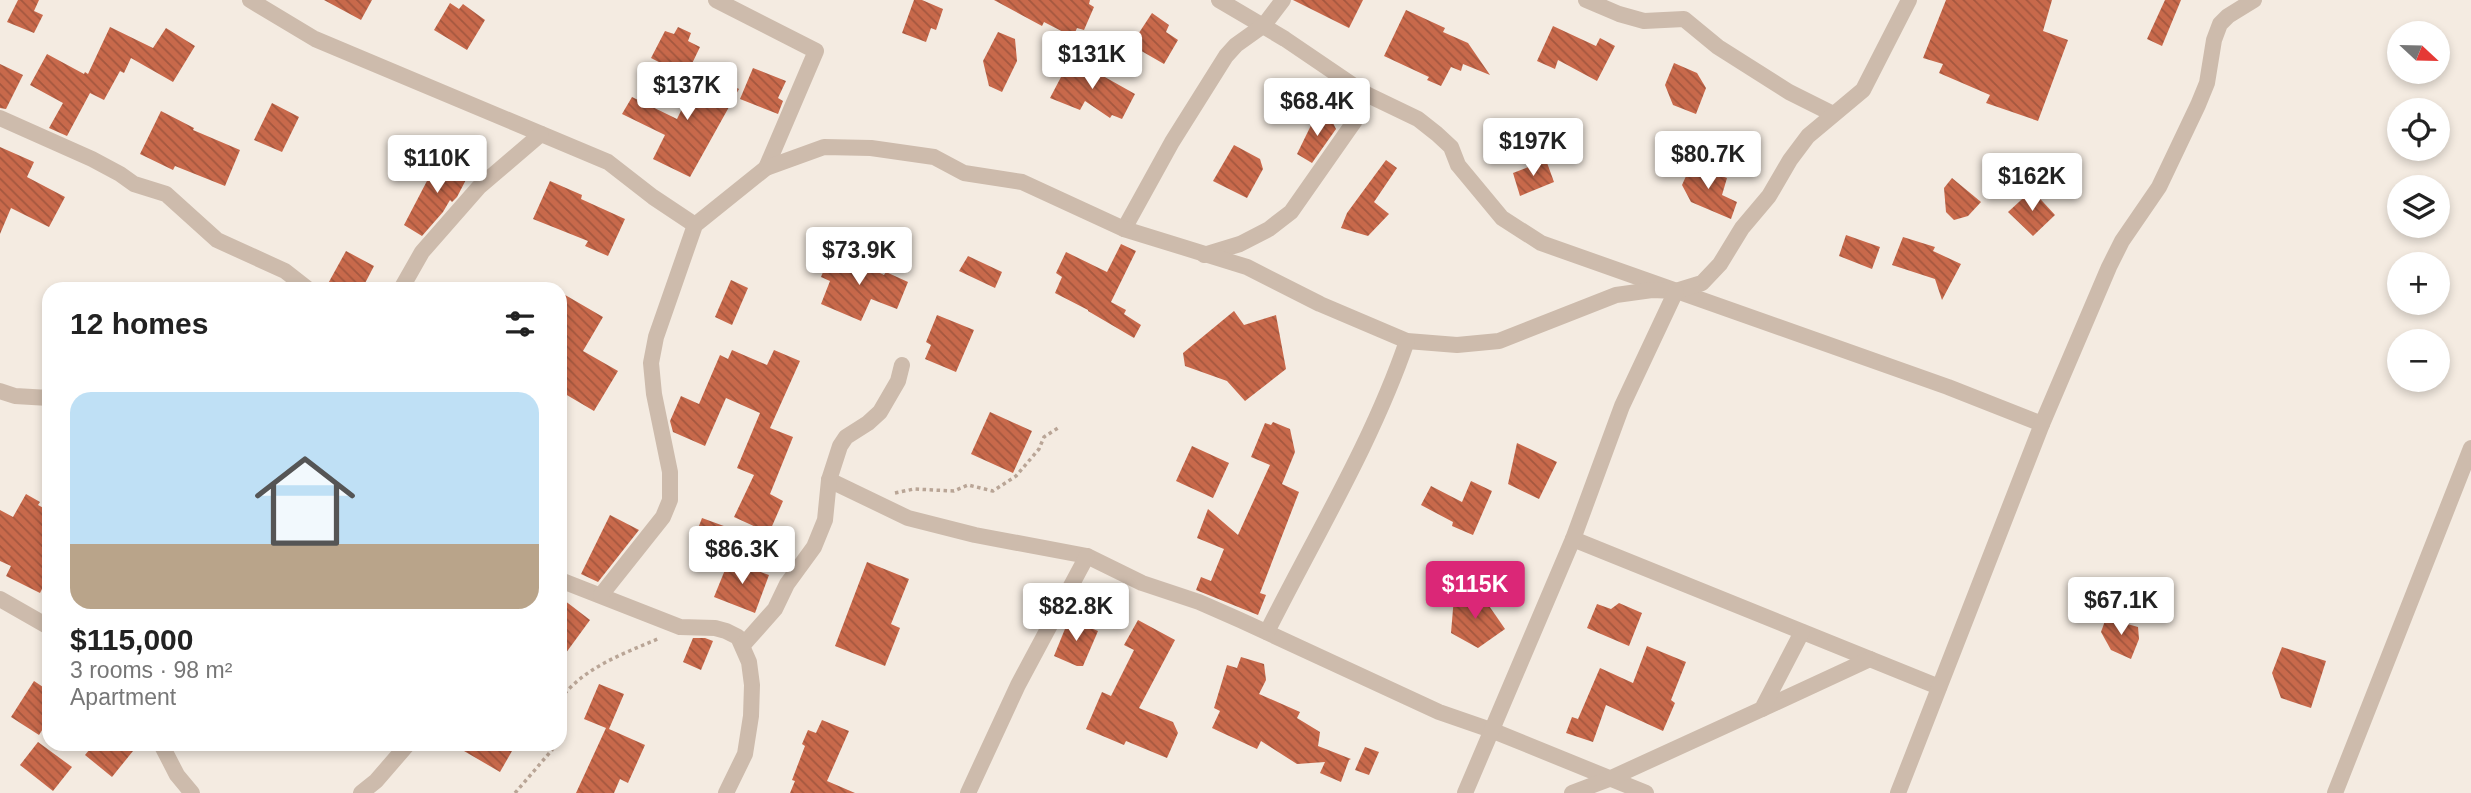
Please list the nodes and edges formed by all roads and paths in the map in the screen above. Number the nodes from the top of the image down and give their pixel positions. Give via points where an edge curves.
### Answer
1 (250, 0) edge
2 (716, 0) edge
3 (1219, 0) edge
4 (1283, 0) edge
5 (1586, 0) edge
6 (1909, 0) edge
7 (2254, 0) edge
8 (1264, 25) junction
9 (1366, 94) junction
10 (1833, 114) junction
11 (0, 118) edge
12 (541, 134) junction
13 (766, 168) junction
14 (695, 225) junction
15 (1124, 229) junction
16 (1203, 255) junction
17 (299, 282) edge
18 (405, 282) edge
19 (1676, 291) junction
20 (1407, 341) junction
21 (902, 365) dead end
22 (0, 391) edge
23 (42, 398) edge
24 (2042, 424) junction
25 (1058, 428) dead end
26 (2471, 448) edge
27 (829, 480) junction
28 (874, 503) junction
29 (1573, 539) junction
30 (1087, 556) junction
31 (567, 583) edge
32 (601, 595) junction
33 (0, 599) edge
34 (42, 623) edge
35 (680, 627) junction
36 (1267, 632) junction
37 (1802, 632) junction
38 (743, 645) junction
39 (1870, 659) junction
40 (1939, 687) junction
41 (567, 693) edge
42 (1762, 709) junction
43 (1491, 730) junction
44 (165, 751) edge
45 (402, 751) edge
46 (551, 751) edge
47 (1609, 779) junction
48 (192, 793) edge
49 (362, 793) edge
50 (515, 793) edge
51 (726, 793) edge
52 (968, 793) edge
53 (1465, 793) edge
54 (1572, 793) edge
55 (1646, 793) edge
56 (1898, 793) edge
57 (2335, 793) edge

1 - 12 street via 315,39
2 - 13 street via 816,51
3 - 8 street
4 - 8 street
5 - 10 street via 1644,20 1684,19 1718,47
6 - 10 street via 1868,83
7 - 24 street via 2220,24 2198,105 2159,187 2109,267
8 - 9 street
8 - 15 street via 1226,56
9 - 16 street via 1354,122 1291,212 1240,244
9 - 19 street via 1418,119 1437,134 1502,218 1541,243
10 - 19 street via 1808,136 1713,273 1702,283
11 - 17 street via 92,159 134,184 166,194 217,240
12 - 14 street via 608,162
12 - 18 street via 478,187 422,252
13 - 14 street
13 - 15 street via 824,147 934,156 964,173 1021,182
14 - 32 street via 651,363 670,472 670,500 663,517
15 - 16 street
16 - 20 street via 1247,267
19 - 20 street via 1615,295 1499,341 1457,345
19 - 24 street
19 - 29 street via 1622,406
20 - 36 street via 1393,383
21 - 27 street via 880,412 846,436
22 - 23 street
24 - 40 street
25 - 28 path via 1044,436 1016,476 993,491 968,485 949,492 914,489
26 - 57 street
27 - 28 street
27 - 38 street via 828,508 814,547 775,609
28 - 30 street via 946,528
29 - 37 street
29 - 43 street
30 - 36 street
30 - 52 street via 1018,685
31 - 32 street
32 - 35 street
33 - 34 street
35 - 38 street via 726,631
35 - 41 path via 612,658
36 - 43 street via 1439,712
37 - 39 street
37 - 42 street
38 - 51 street via 752,685 751,716 745,754
39 - 40 street
39 - 42 street
40 - 56 street
42 - 47 street
43 - 47 street
43 - 53 street
44 - 48 street
45 - 49 street
46 - 50 path
47 - 54 street
47 - 55 street

